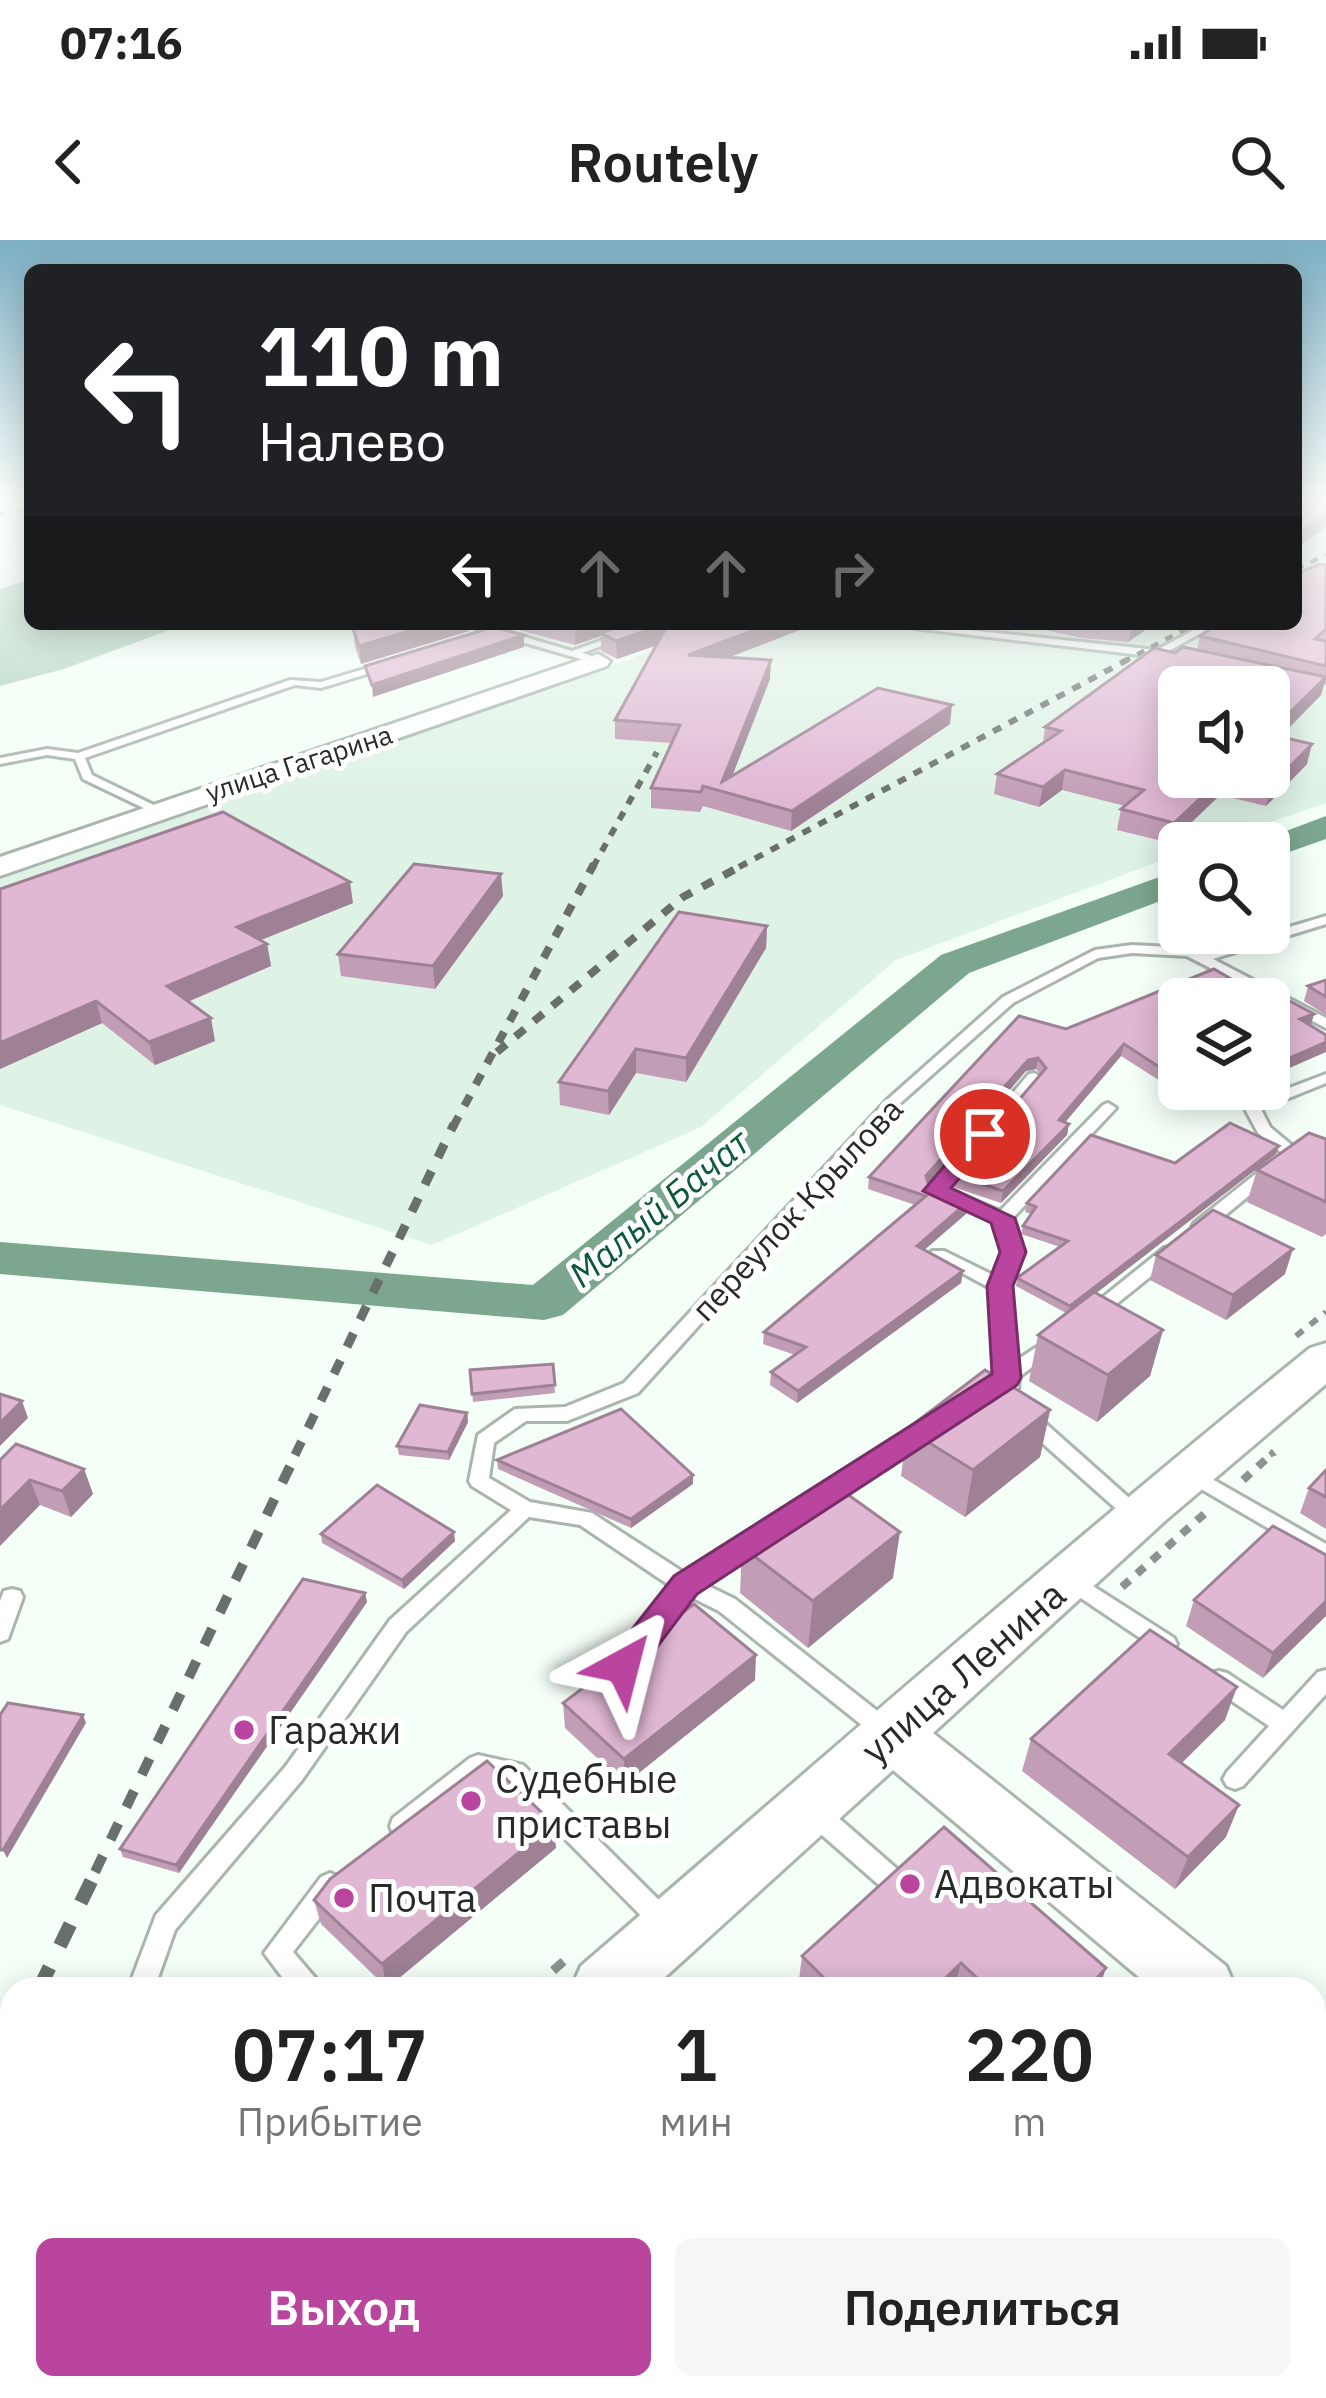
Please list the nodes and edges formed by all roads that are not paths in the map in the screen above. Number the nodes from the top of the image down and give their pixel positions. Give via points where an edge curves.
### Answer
1 (488, 630) edge
2 (500, 630) edge
3 (643, 630) edge
4 (942, 630) edge
5 (1201, 630) edge
6 (494, 632) junction
7 (472, 638) edge
8 (1160, 653) junction
9 (585, 657) junction
10 (407, 658) edge
11 (1180, 658) edge
12 (80, 756) junction
13 (0, 761) edge
14 (158, 811) junction
15 (0, 867) edge
16 (1326, 920) edge
17 (1201, 958) junction
18 (1326, 1024) edge
19 (1034, 1077) edge
20 (1326, 1078) edge
21 (1108, 1108) dead end
22 (1003, 1218) junction
23 (938, 1255) edge
24 (1000, 1286) junction
25 (1326, 1359) edge
26 (1006, 1378) junction
27 (966, 1404) edge
28 (946, 1417) edge
29 (1190, 1474) junction
30 (806, 1508) edge
31 (525, 1509) junction
32 (1138, 1517) junction
33 (786, 1520) edge
34 (1326, 1554) edge
35 (1071, 1580) junction
36 (686, 1585) junction
37 (12, 1597) dead end
38 (0, 1633) edge
39 (623, 1666) edge
40 (1326, 1679) edge
41 (1285, 1724) junction
42 (890, 1733) junction
43 (1235, 1779) dead end
44 (808, 1807) junction
45 (388, 1837) edge
46 (352, 1866) edge
47 (888, 1877) edge
48 (671, 1928) junction
49 (583, 1976) edge
50 (145, 1977) edge
51 (298, 1977) edge
52 (1188, 1977) edge

1 - 6 lane
2 - 6 lane
3 - 9 lane
4 - 8 lane
5 - 8 lane
6 - 7 lane
6 - 9 lane
8 - 11 lane
9 - 14 street, улица Гагарина
10 - 12 lane via 321,686 295,682
12 - 13 lane via 47,752
12 - 14 lane via 87,776
14 - 15 street, улица Гагарина
16 - 17 lane
17 - 18 lane, переулок Крылова
17 - 31 lane, переулок Крылова via 1132,949 1096,954 1008,1000 892,1103 631,1388 567,1414 522,1414 484,1440 479,1481
19 - 22 lane via 936,1191
20 - 26 lane via 1252,1107 1264,1130 1295,1156
21 - 22 lane
22 - 24 lane via 1013,1252
23 - 24 lane
24 - 26 lane
25 - 29 street, улица Ленина
26 - 27 lane
26 - 32 lane via 1034,1429
28 - 30 lane
29 - 32 street, улица Ленина
29 - 34 lane
31 - 36 lane via 585,1518
31 - 50 lane via 398,1626 294,1773 165,1923
32 - 35 street, улица Ленина
33 - 36 lane
35 - 41 lane
35 - 42 street, улица Ленина
36 - 39 lane
36 - 42 lane via 727,1605
37 - 38 lane
40 - 41 lane
41 - 43 lane
42 - 44 street, улица Ленина
42 - 52 street
44 - 47 lane
44 - 48 street, улица Ленина
45 - 48 lane via 478,1765 515,1772
46 - 51 lane via 277,1953
48 - 49 street, улица Ленина

